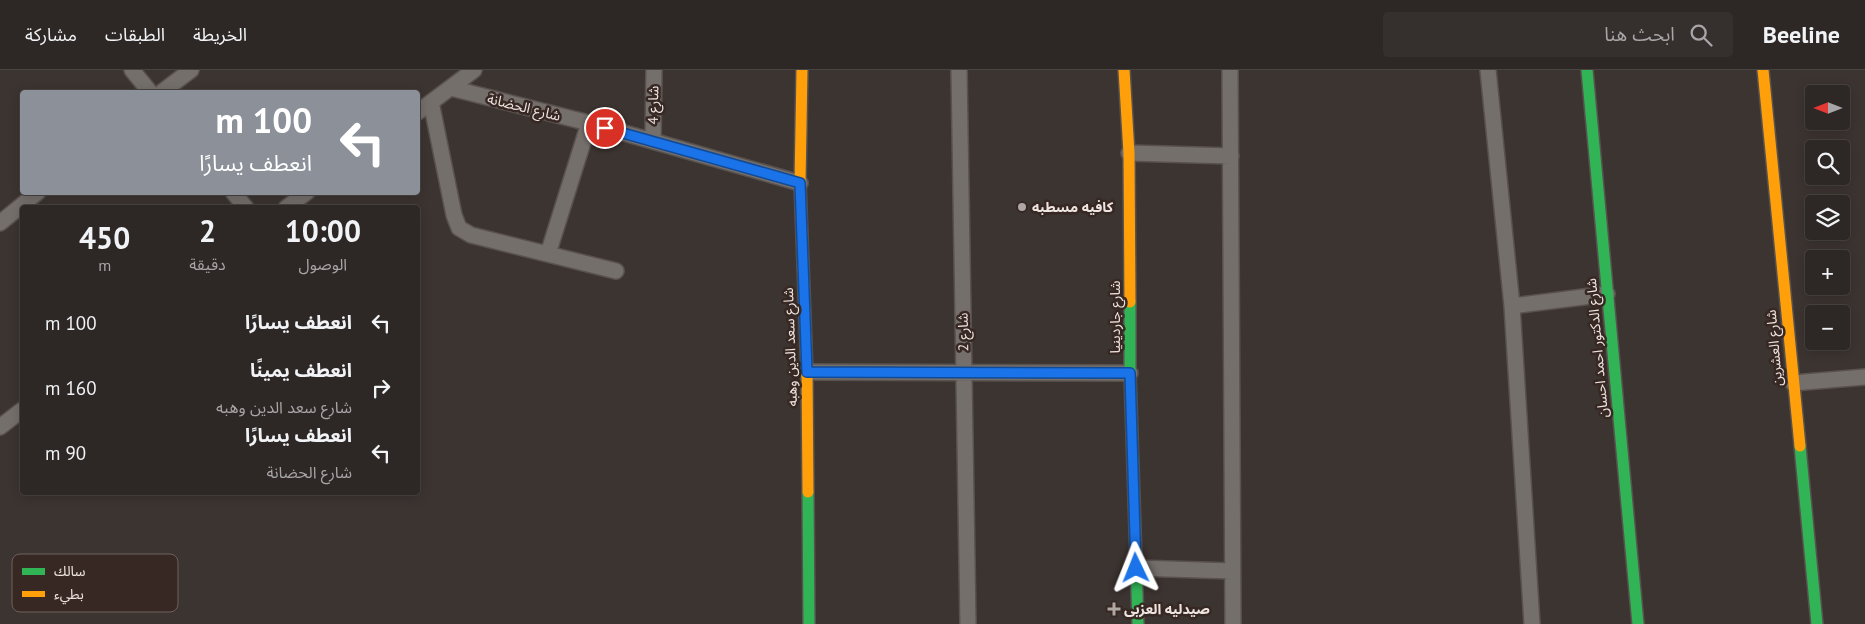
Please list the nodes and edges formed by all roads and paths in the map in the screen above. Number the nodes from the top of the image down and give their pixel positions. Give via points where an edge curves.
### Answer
1 (132, 70) edge
2 (191, 70) edge
3 (474, 70) edge
4 (654, 70) edge
5 (802, 70) edge
6 (959, 70) edge
7 (1124, 70) edge
8 (1230, 70) edge
9 (1488, 70) edge
10 (1587, 70) edge
11 (1763, 70) edge
12 (451, 88) junction
13 (148, 90) edge
14 (165, 90) edge
15 (431, 102) junction
16 (420, 110) edge
17 (589, 123) junction
18 (653, 140) junction
19 (1129, 153) junction
20 (1231, 156) junction
21 (800, 183) junction
22 (34, 195) edge
23 (235, 195) edge
24 (303, 195) edge
25 (22, 205) edge
26 (244, 205) edge
27 (290, 205) edge
28 (20, 207) edge
29 (0, 223) edge
30 (548, 254) junction
31 (616, 271) dead end
32 (1607, 294) junction
33 (1512, 306) junction
34 (807, 372) junction
35 (963, 372) junction
36 (1130, 373) junction
37 (1865, 377) edge
38 (1793, 383) junction
39 (20, 412) edge
40 (0, 427) edge
41 (1136, 568) junction
42 (1232, 571) junction
43 (809, 624) edge
44 (968, 624) edge
45 (1138, 624) edge
46 (1233, 624) edge
47 (1532, 624) edge
48 (1638, 624) edge
49 (1817, 624) edge

1 - 13 street
2 - 14 street
3 - 12 street
4 - 18 street, شارع 4
5 - 21 street, شارع سعد الدين وهبه
6 - 35 street, شارع 2
7 - 19 street, شارع جاردينيا
8 - 20 street
9 - 33 street
10 - 32 street, شارع الدكتور احمد احسان
11 - 38 street, شارع العشرين
12 - 15 street
12 - 17 street, شارع الحضانة
15 - 16 street
15 - 30 street via 459,228 471,235
17 - 18 street, شارع الحضانة
17 - 30 street
18 - 21 street, شارع الحضانة
19 - 20 street
19 - 36 street, شارع جاردينيا
20 - 42 street
21 - 34 street, شارع سعد الدين وهبه
22 - 25 street
23 - 26 street
24 - 27 street
28 - 29 street
30 - 31 street
32 - 33 street
32 - 48 street, شارع الدكتور احمد احسان
33 - 47 street
34 - 35 street
34 - 43 street, شارع سعد الدين وهبه
35 - 36 street
35 - 44 street, شارع 2
36 - 41 street, شارع جاردينيا
37 - 38 street
38 - 49 street, شارع العشرين
39 - 40 street
41 - 42 street
41 - 45 street, شارع جاردينيا
42 - 46 street

